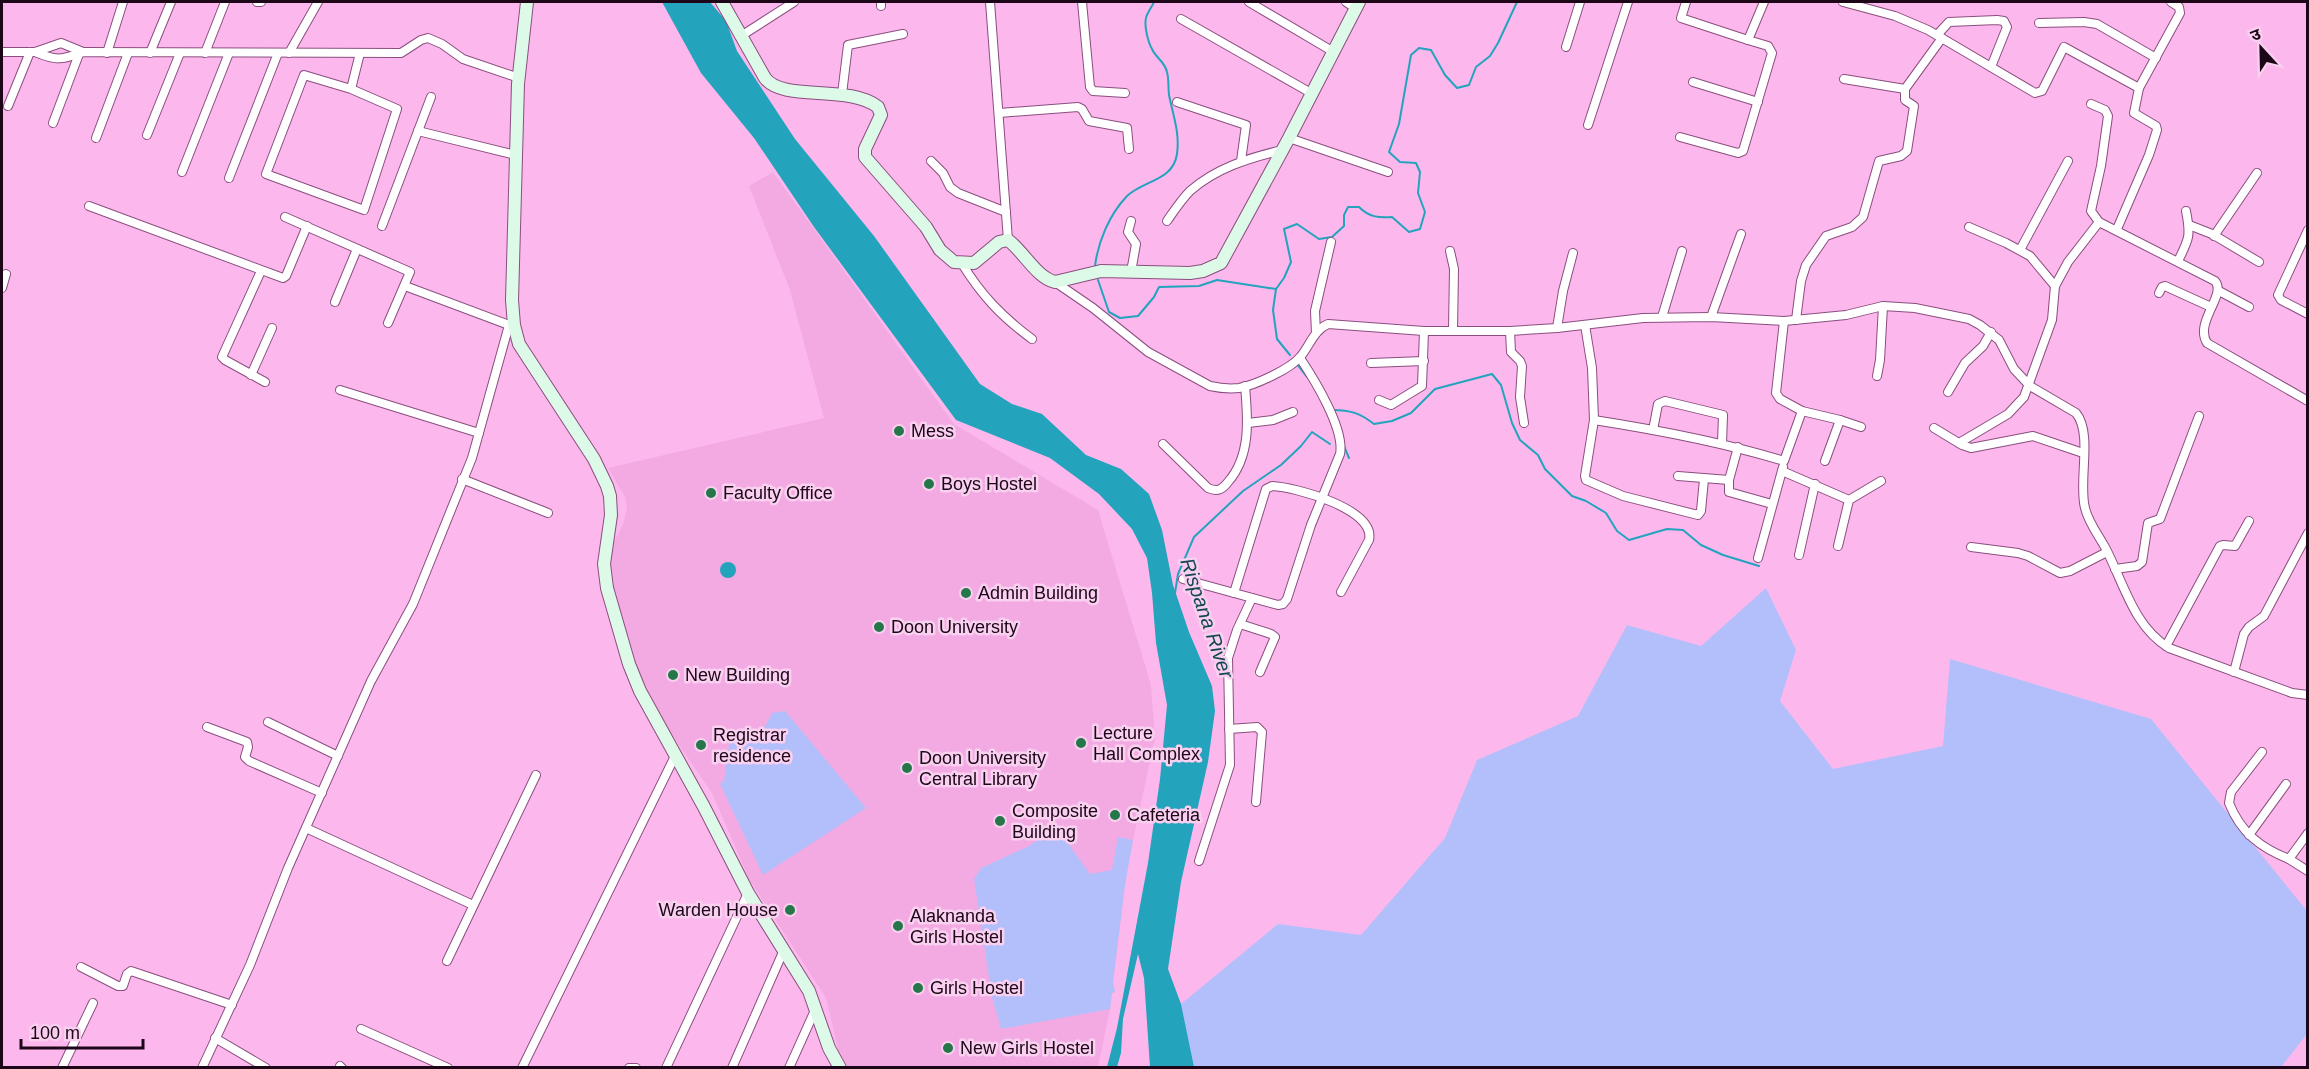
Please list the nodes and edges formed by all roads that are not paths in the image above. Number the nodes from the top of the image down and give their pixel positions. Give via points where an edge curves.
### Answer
1 (123, 2) edge
2 (171, 2) edge
3 (225, 2) edge
4 (318, 2) edge
5 (527, 2) edge
6 (722, 2) edge
7 (794, 2) edge
8 (990, 2) edge
9 (1082, 2) edge
10 (1249, 2) edge
11 (1580, 2) edge
12 (1628, 2) edge
13 (1686, 2) edge
14 (1843, 2) edge
15 (2170, 2) edge
16 (1764, 3) edge
17 (1353, 4) edge
18 (1181, 19) dead end
19 (2039, 23) dead end
20 (903, 34) dead end
21 (741, 36) junction
22 (1940, 37) junction
23 (1748, 40) junction
24 (1566, 47) dead end
25 (1332, 51) junction
26 (2, 52) edge
27 (33, 52) junction
28 (81, 53) junction
29 (107, 53) junction
30 (128, 53) junction
31 (150, 53) junction
32 (180, 53) junction
33 (205, 53) junction
34 (229, 53) junction
35 (278, 53) junction
36 (289, 53) junction
37 (360, 53) junction
38 (2156, 58) junction
39 (1991, 67) junction
40 (519, 78) junction
41 (1844, 79) dead end
42 (1693, 82) dead end
43 (351, 88) junction
44 (2139, 88) junction
45 (1905, 89) junction
46 (1125, 93) dead end
47 (1311, 93) junction
48 (842, 94) junction
49 (431, 97) dead end
50 (1177, 102) dead end
51 (1758, 102) junction
52 (2091, 104) dead end
53 (8, 106) dead end
54 (999, 113) junction
55 (53, 123) dead end
56 (1588, 125) dead end
57 (418, 131) junction
58 (147, 135) dead end
59 (1680, 137) dead end
60 (96, 138) dead end
61 (1289, 138) junction
62 (1129, 149) dead end
63 (1282, 150) junction
64 (516, 155) junction
65 (1241, 161) junction
66 (2068, 161) dead end
67 (931, 162) dead end
68 (182, 172) dead end
69 (1388, 172) dead end
70 (2257, 173) dead end
71 (229, 178) dead end
72 (89, 206) dead end
73 (2187, 211) dead end
74 (1006, 212) junction
75 (285, 218) dead end
76 (1167, 220) dead end
77 (1131, 221) dead end
78 (2100, 222) junction
79 (382, 225) dead end
80 (2189, 225) junction
81 (307, 226) junction
82 (1969, 227) dead end
83 (2117, 229) junction
84 (2307, 230) edge
85 (1741, 234) dead end
86 (2214, 236) junction
87 (1008, 240) junction
88 (1331, 242) dead end
89 (357, 249) junction
90 (2020, 250) junction
91 (1450, 251) dead end
92 (1682, 251) dead end
93 (1573, 253) dead end
94 (2178, 261) junction
95 (961, 262) junction
96 (2259, 262) dead end
97 (261, 271) junction
98 (1131, 272) junction
99 (6, 274) dead end
100 (1055, 282) junction
101 (405, 286) junction
102 (2055, 286) junction
103 (2, 288) edge
104 (2218, 291) junction
105 (2159, 293) dead end
106 (335, 302) dead end
107 (1883, 306) junction
108 (2249, 307) dead end
109 (2211, 308) junction
110 (2307, 314) edge
111 (1662, 317) junction
112 (1711, 317) junction
113 (1796, 320) junction
114 (1784, 321) junction
115 (388, 323) dead end
116 (511, 325) junction
117 (1585, 325) junction
118 (272, 328) dead end
119 (1557, 328) junction
120 (1453, 330) junction
121 (1424, 331) junction
122 (1509, 331) junction
123 (1991, 332) junction
124 (1316, 333) junction
125 (1032, 339) dead end
126 (1300, 358) junction
127 (1424, 361) junction
128 (1371, 363) dead end
129 (251, 375) junction
130 (1877, 376) dead end
131 (265, 382) dead end
132 (1245, 386) junction
133 (2030, 386) junction
134 (340, 390) dead end
135 (1948, 392) dead end
136 (1379, 400) dead end
137 (2307, 401) edge
138 (1802, 411) junction
139 (1293, 412) dead end
140 (2199, 416) dead end
141 (1594, 420) junction
142 (1840, 420) junction
143 (1248, 423) junction
144 (1524, 423) dead end
145 (1861, 427) dead end
146 (1934, 428) dead end
147 (1653, 430) junction
148 (479, 432) junction
149 (1959, 443) junction
150 (1163, 444) dead end
151 (1722, 444) junction
152 (1738, 447) junction
153 (2083, 453) junction
154 (1784, 461) junction
155 (1825, 461) dead end
156 (1782, 471) junction
157 (1678, 476) dead end
158 (462, 479) junction
159 (1704, 479) junction
160 (1729, 480) junction
161 (1881, 481) dead end
162 (1815, 484) junction
163 (1323, 498) junction
164 (1849, 500) junction
165 (1772, 504) junction
166 (548, 513) dead end
167 (2249, 521) dead end
168 (2307, 533) edge
169 (1838, 546) dead end
170 (1971, 547) dead end
171 (2107, 552) junction
172 (1799, 555) dead end
173 (1758, 558) dead end
174 (2115, 569) junction
175 (1183, 579) dead end
176 (1341, 592) dead end
177 (1234, 593) junction
178 (1252, 598) junction
179 (1240, 624) junction
180 (2166, 646) junction
181 (1260, 672) dead end
182 (2234, 672) junction
183 (2307, 695) edge
184 (268, 722) dead end
185 (207, 726) dead end
186 (1229, 729) junction
187 (2262, 752) dead end
188 (676, 754) junction
189 (338, 756) junction
190 (536, 775) dead end
191 (2286, 784) dead end
192 (322, 793) junction
193 (1256, 802) dead end
194 (306, 828) junction
195 (2307, 833) edge
196 (2249, 835) junction
197 (2289, 859) junction
198 (1199, 861) dead end
199 (2307, 871) edge
200 (748, 893) junction
201 (474, 904) junction
202 (783, 952) junction
203 (447, 961) dead end
204 (81, 968) dead end
205 (93, 1003) dead end
206 (232, 1005) junction
207 (816, 1008) junction
208 (362, 1029) dead end
209 (215, 1038) junction
210 (62, 1068) edge
211 (202, 1068) edge
212 (266, 1068) edge
213 (448, 1068) edge
214 (522, 1068) edge
215 (629, 1068) edge
216 (636, 1068) edge
217 (666, 1068) edge
218 (732, 1068) edge
219 (789, 1068) edge
220 (840, 1068) edge

1 - 29 street
2 - 31 street
3 - 33 street
4 - 36 street
5 - 40 main road
6 - 21 main road
7 - 21 street
8 - 54 street
9 - 46 street via 1090,87 1093,91
10 - 25 street
11 - 24 street
12 - 56 street
13 - 23 street via 1681,18
14 - 22 street via 1895,16
15 - 38 street via 2179,7 2180,13
16 - 23 street
17 - 25 main road
18 - 47 street
19 - 38 street via 2097,24
20 - 48 street via 848,45
21 - 48 main road via 774,87
22 - 39 street
22 - 39 street via 1949,22 2004,21 2007,27
22 - 45 street
23 - 51 street via 1772,51
25 - 47 main road
26 - 27 street
27 - 28 street via 56,59
27 - 28 street via 61,43
27 - 53 street
28 - 29 street
28 - 55 street
29 - 30 street
30 - 31 street
30 - 60 street
31 - 32 street
32 - 33 street
32 - 58 street
33 - 34 street
34 - 35 street
34 - 68 street
35 - 36 street
35 - 71 street
36 - 37 street
37 - 40 street via 401,53 428,38 463,58
37 - 43 street
38 - 44 street
39 - 44 street via 2038,93 2065,47
40 - 64 main road
41 - 45 street
42 - 51 street
43 - 43 street via 397,109 364,210 266,174 304,75
44 - 83 street via 2134,113 2157,130
45 - 113 street via 1905,100 1914,106 1907,151 1879,161 1866,212 1854,226 1822,241 1803,273
47 - 61 main road
48 - 95 main road via 863,99 880,110 880,120 865,149 867,161 926,226 940,250 954,262
49 - 57 street
50 - 65 street via 1246,125
51 - 59 street via 1740,153
52 - 78 street via 2105,110 2108,116 2091,211
54 - 62 street via 1078,107 1090,122 1127,128
54 - 74 street
57 - 64 street
57 - 79 street
61 - 63 main road
61 - 69 street
63 - 65 street
63 - 98 main road via 1221,263 1190,273
64 - 116 main road
65 - 76 street via 1192,189
66 - 90 street
67 - 74 street via 952,189
70 - 86 street
72 - 97 street
73 - 80 street
74 - 87 street
75 - 81 street
77 - 98 street via 1128,232 1136,244
78 - 83 street
78 - 102 street via 2068,262
80 - 86 street
80 - 94 street via 2189,238
81 - 89 street
81 - 97 street via 285,277
82 - 90 street
83 - 94 street
84 - 110 street via 2278,295
85 - 112 street
86 - 96 street
87 - 95 main road via 999,242 974,263
87 - 100 main road
88 - 124 street via 1315,311
89 - 101 street via 410,271
89 - 106 street
90 - 102 street
91 - 120 street via 1454,269
92 - 111 street
93 - 119 street
94 - 104 street via 2215,281
95 - 125 street via 988,302
97 - 129 street via 222,357
98 - 100 main road via 1101,271
99 - 103 street
100 - 132 street via 1148,352 1210,386
101 - 115 street
101 - 116 street
102 - 133 street via 2052,320
104 - 108 street
104 - 109 street
105 - 109 street via 2165,286
107 - 113 street via 1846,315
107 - 123 street via 1969,319
107 - 130 street
109 - 137 street via 2203,332 2207,343
111 - 112 street
111 - 117 street
112 - 114 street
113 - 114 street
114 - 138 street via 1776,393
116 - 148 street
116 - 188 main road via 607,486 611,515 604,564 607,588 640,691
117 - 119 street
117 - 141 street
118 - 129 street
119 - 122 street
120 - 121 street
120 - 122 street
121 - 124 street via 1333,324
121 - 127 street
122 - 144 street via 1511,352 1522,366 1520,397
123 - 133 street via 2014,369
123 - 135 street via 1965,363
124 - 126 street
126 - 132 street via 1274,375
126 - 163 street via 1329,410 1341,445
127 - 128 street
127 - 136 street via 1421,387 1391,405
129 - 131 street
132 - 143 street
133 - 149 street via 2008,414
133 - 153 street via 2081,418
134 - 148 street
138 - 142 street
138 - 154 street
139 - 143 street via 1273,420
140 - 174 street via 2160,519 2148,523 2140,565
141 - 147 street
141 - 159 street via 1585,476 1589,482 1623,496 1698,515
142 - 145 street
142 - 155 street
143 - 150 street via 1234,476 1219,490 1208,488
146 - 149 street
147 - 151 street
147 - 151 street via 1658,404 1665,401 1723,415
148 - 158 street
149 - 153 street via 1980,448 2036,436
151 - 152 street
152 - 154 street
152 - 160 street
153 - 171 street via 2085,508
154 - 156 street
156 - 162 street
156 - 165 street
157 - 159 street
158 - 166 street
158 - 189 street via 413,604 371,681
159 - 160 street
160 - 165 street via 1730,493
161 - 164 street
162 - 164 street
162 - 172 street
163 - 176 street via 1352,512 1370,535
163 - 177 street via 1276,486 1266,489
163 - 178 street via 1286,602 1278,605
164 - 169 street
165 - 173 street
167 - 180 street via 2235,546 2220,546
168 - 182 street via 2264,616 2244,634
170 - 171 street via 2018,553 2060,573
171 - 174 street
174 - 180 street via 2135,612 2159,643
175 - 177 street
177 - 178 street
178 - 179 street
179 - 181 street via 1275,638
179 - 186 street via 1228,658
180 - 182 street
182 - 183 street
184 - 189 street
185 - 192 street via 247,742 245,757 249,761
186 - 193 street via 1257,728 1263,732
186 - 198 street via 1230,765
187 - 196 street via 2228,799
188 - 200 main road
188 - 214 street
189 - 192 street
190 - 201 street
191 - 196 street
192 - 194 street
194 - 201 street
194 - 206 street
195 - 197 street
196 - 197 street via 2258,844
197 - 199 street
200 - 202 main road
200 - 217 street
201 - 203 street
202 - 207 main road
202 - 218 street
204 - 206 street via 118,986 123,986 131,971
205 - 210 street
206 - 209 street
207 - 219 street
207 - 220 main road
208 - 213 street
209 - 211 street
209 - 212 street
215 - 216 street

